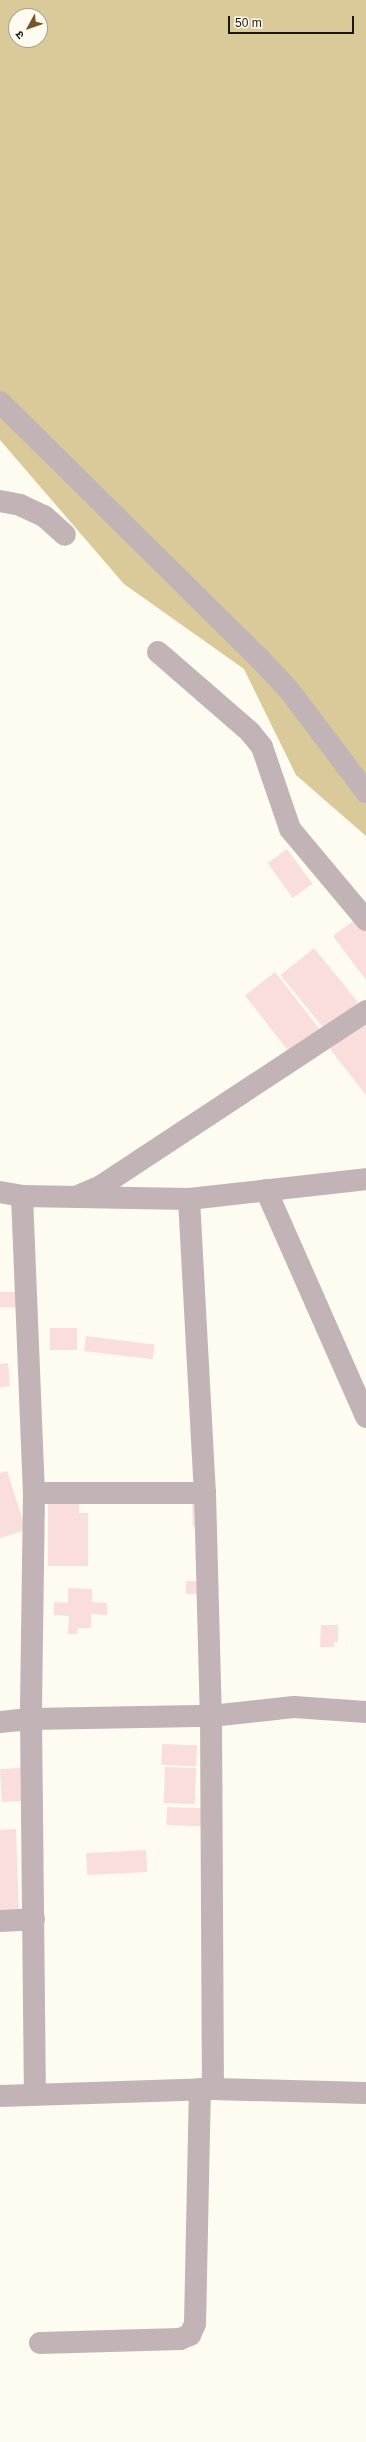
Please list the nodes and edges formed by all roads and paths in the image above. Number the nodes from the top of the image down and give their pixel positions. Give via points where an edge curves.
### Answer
1 (0, 402) edge
2 (0, 501) edge
3 (65, 535) dead end
4 (158, 652) dead end
5 (366, 792) edge
6 (366, 920) edge
7 (366, 1011) edge
8 (366, 1179) edge
9 (266, 1190) junction
10 (0, 1192) edge
11 (22, 1196) junction
12 (73, 1198) junction
13 (189, 1199) junction
14 (366, 1417) edge
15 (34, 1493) junction
16 (205, 1493) junction
17 (366, 1712) edge
18 (211, 1716) junction
19 (31, 1719) junction
20 (0, 1722) edge
21 (34, 1919) junction
22 (0, 1921) edge
23 (207, 2089) junction
24 (366, 2093) edge
25 (35, 2094) junction
26 (0, 2096) edge
27 (40, 2343) dead end

1 - 5 street via 260,659 289,690
2 - 3 street via 20,505 44,516
4 - 6 street via 250,732 262,747 290,829
7 - 12 street via 101,1186
8 - 9 street
9 - 13 street
9 - 14 street
10 - 11 street
11 - 12 street
11 - 15 street
12 - 13 street
13 - 16 street
15 - 16 street
15 - 19 street
16 - 18 street
17 - 18 street via 294,1707
18 - 19 street
18 - 23 street
19 - 20 street
19 - 21 street
21 - 22 street
21 - 25 street
23 - 24 street
23 - 25 street
23 - 27 street via 195,2324 190,2335 180,2339
25 - 26 street

